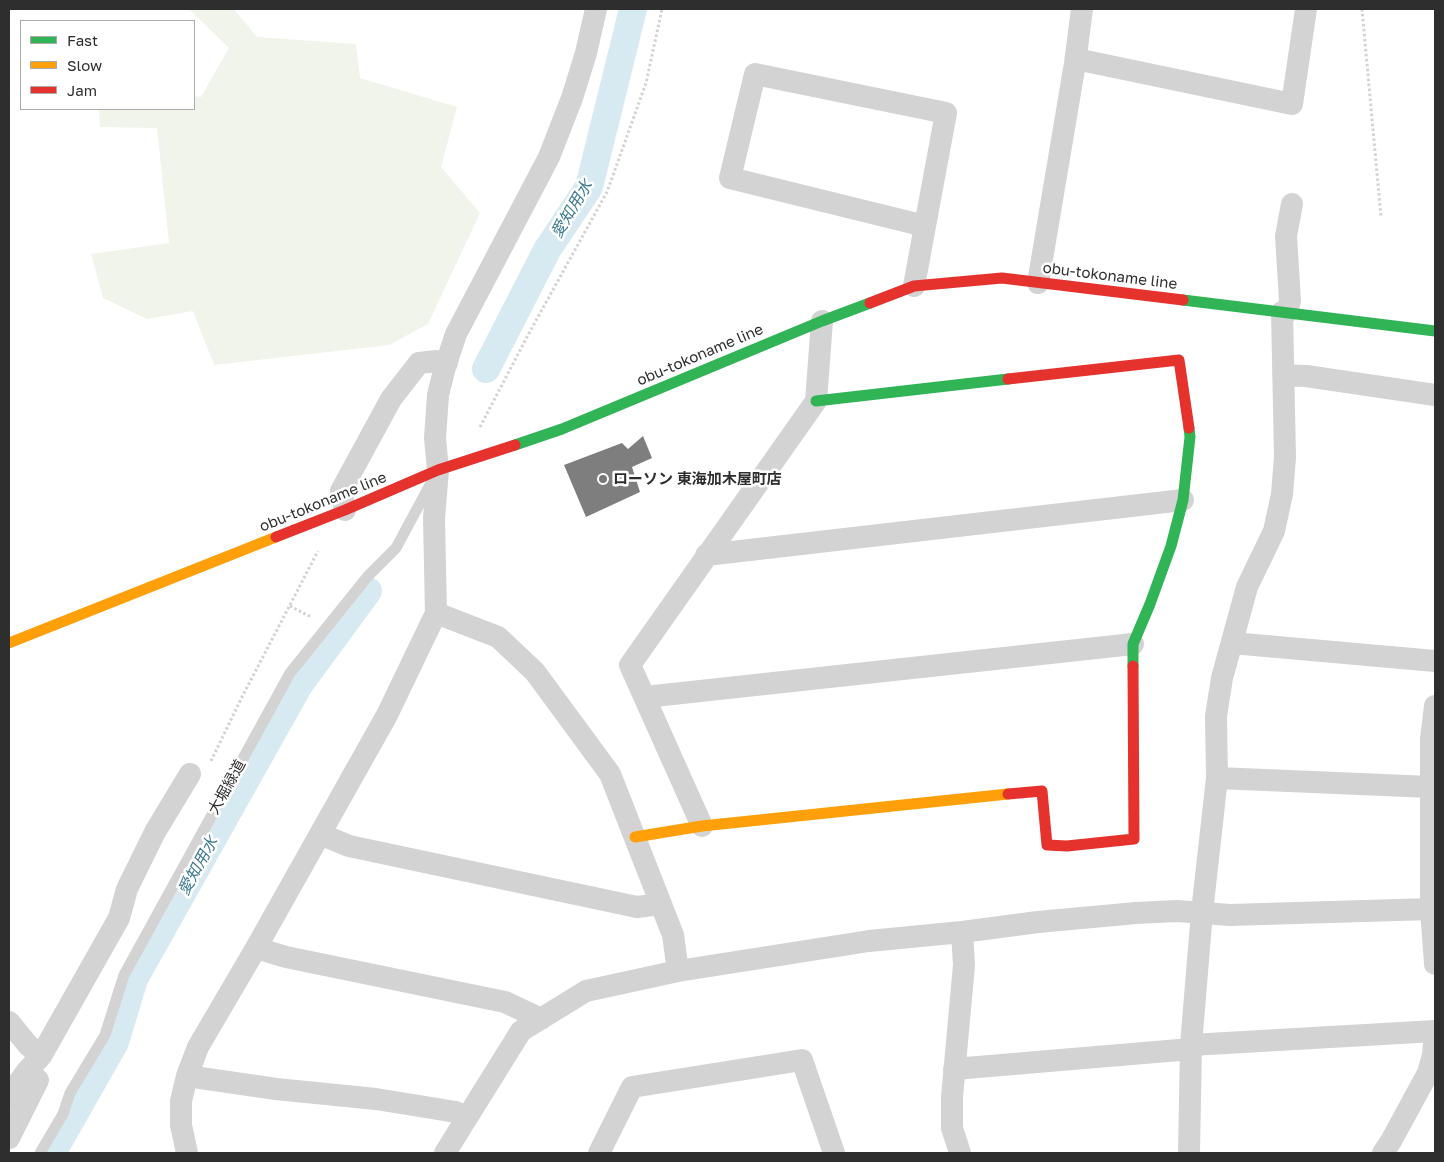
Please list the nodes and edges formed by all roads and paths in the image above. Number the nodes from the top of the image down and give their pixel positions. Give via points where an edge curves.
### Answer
1 (596, 9) edge
2 (662, 9) edge
3 (1082, 9) edge
4 (1306, 9) edge
5 (1362, 9) edge
6 (1076, 59) junction
7 (1292, 204) dead end
8 (1381, 217) dead end
9 (925, 226) junction
10 (1038, 283) junction
11 (914, 286) junction
12 (1284, 312) junction
13 (822, 321) junction
14 (1435, 331) edge
15 (447, 363) junction
16 (1283, 375) junction
17 (1435, 395) edge
18 (816, 401) junction
19 (479, 429) dead end
20 (438, 470) junction
21 (1183, 500) junction
22 (344, 510) junction
23 (320, 546) dead end
24 (706, 556) junction
25 (290, 606) junction
26 (436, 613) junction
27 (327, 625) junction
28 (9, 643) edge
29 (1232, 643) junction
30 (1133, 644) junction
31 (1435, 660) edge
32 (645, 697) junction
33 (1435, 706) edge
34 (199, 771) joint
35 (1217, 778) junction
36 (1431, 787) junction
37 (702, 826) junction
38 (320, 834) junction
39 (635, 837) junction
40 (661, 904) junction
41 (1431, 909) junction
42 (1202, 912) junction
43 (962, 932) junction
44 (1435, 942) edge
45 (256, 948) junction
46 (1435, 964) edge
47 (678, 971) junction
48 (541, 1019) junction
49 (9, 1022) edge
50 (1435, 1032) edge
51 (1191, 1047) junction
52 (34, 1064) junction
53 (954, 1069) junction
54 (187, 1076) junction
55 (9, 1099) edge
56 (466, 1119) junction
57 (9, 1138) edge
58 (40, 1153) edge
59 (187, 1153) edge
60 (445, 1153) edge
61 (599, 1153) edge
62 (834, 1153) edge
63 (960, 1153) edge
64 (1189, 1153) edge
65 (1383, 1153) edge

1 - 15 street via 572,98 549,157 456,334
2 - 19 path via 646,83 608,192
3 - 6 street
4 - 6 street via 1292,104
5 - 8 path
6 - 10 street
7 - 12 street via 1286,236 1290,302
9 - 9 street via 946,113 755,74 730,178
9 - 11 street
10 - 11 main road, obu-tokoname line via 1002,278
10 - 12 main road, obu-tokoname line
11 - 13 main road, obu-tokoname line
12 - 14 main road, obu-tokoname line
12 - 16 street
13 - 18 street
13 - 20 main road, obu-tokoname line via 562,429
15 - 20 street via 438,395 435,438
15 - 22 street via 419,364 391,399 341,491
16 - 17 street
16 - 29 street via 1285,457 1282,494 1274,531 1246,587
18 - 21 main road via 1179,360 1190,437
18 - 24 street
20 - 22 main road, obu-tokoname line
20 - 26 street via 434,518
20 - 27 lane, 大堀緑道 via 396,548
21 - 24 street
21 - 30 main road via 1168,554
22 - 28 main road, obu-tokoname line
23 - 25 path
24 - 32 street via 630,665
25 - 27 path
25 - 34 path
26 - 38 street via 387,715
26 - 39 street via 498,637 536,672 610,774
27 - 58 lane, 大堀緑道 via 290,673 124,975 106,1035 70,1093 63,1114
29 - 31 street
29 - 35 street via 1216,716
30 - 32 street
30 - 37 main road via 1134,839 1047,845 1042,791
32 - 37 street
33 - 36 street
34 - 52 street via 155,832 127,890 119,918
35 - 36 street
35 - 42 street
36 - 41 street
37 - 39 main road
38 - 40 street via 348,846 637,907
38 - 45 street
39 - 40 street
40 - 47 street via 673,935
41 - 42 street via 1230,915
41 - 44 street
42 - 43 street via 1136,913
42 - 51 street
43 - 47 street via 869,941
43 - 53 street via 964,965
44 - 46 street
45 - 48 street via 505,1002
45 - 54 street via 198,1047
47 - 48 street via 586,990
48 - 56 street via 521,1031
49 - 52 street via 28,1046
50 - 51 street
50 - 65 street via 1428,1073
51 - 53 street
51 - 64 street
52 - 55 street
52 - 57 street via 38,1080
53 - 63 street via 952,1128
54 - 56 street via 385,1100 456,1112
54 - 59 street via 181,1101 181,1125
56 - 60 street
61 - 62 street via 632,1087 802,1060

